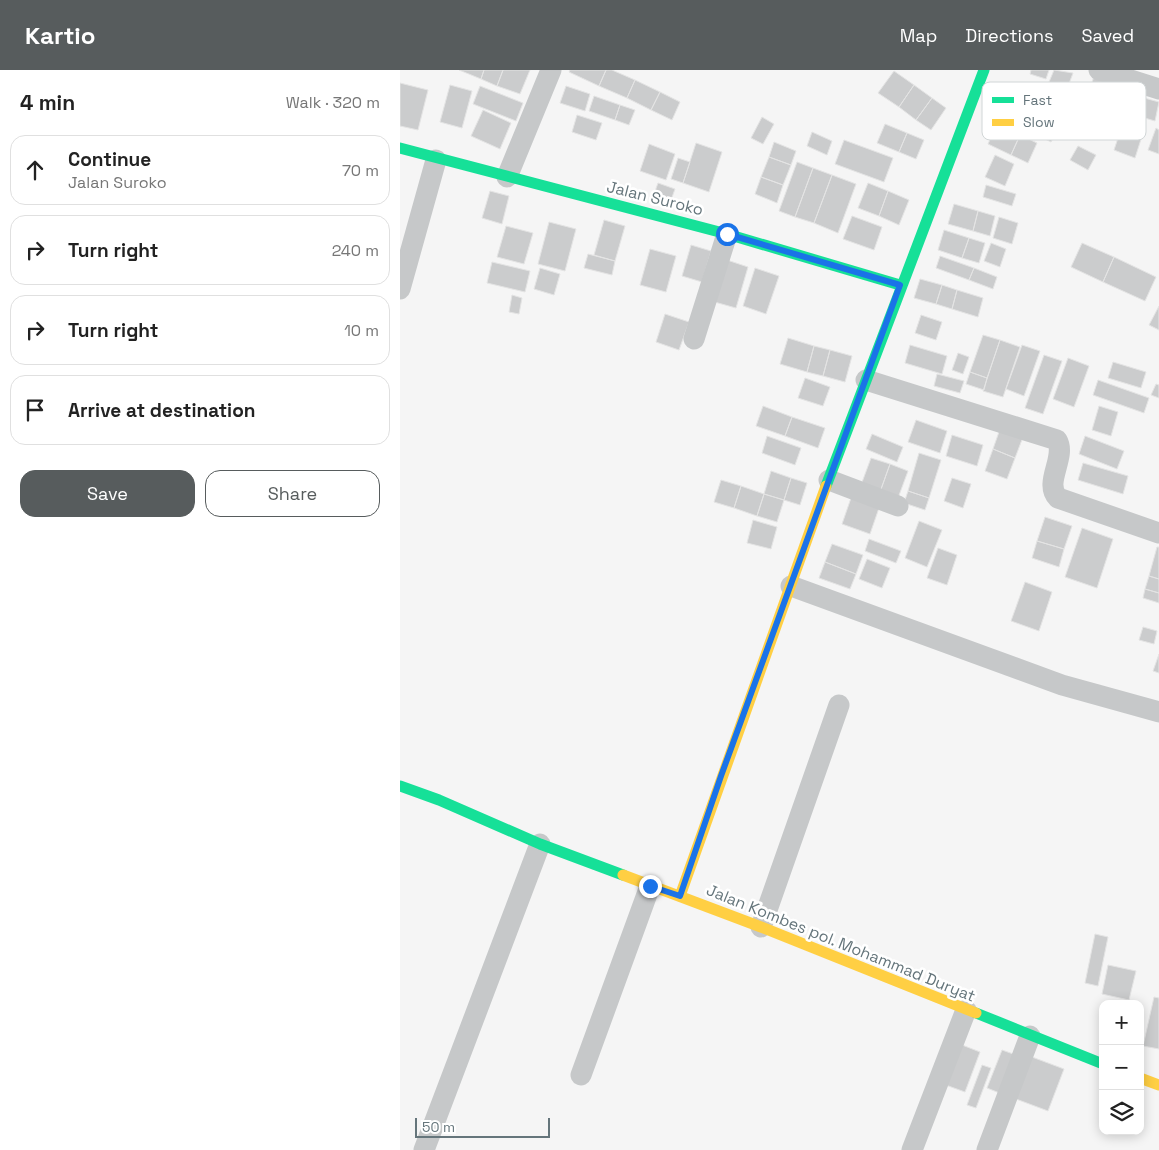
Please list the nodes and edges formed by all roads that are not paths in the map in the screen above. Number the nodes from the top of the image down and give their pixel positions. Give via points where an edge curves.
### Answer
1 (551, 70) edge
2 (984, 70) edge
3 (1098, 70) edge
4 (1137, 82) edge
5 (1146, 85) edge
6 (1159, 89) edge
7 (400, 148) edge
8 (436, 160) junction
9 (507, 177) junction
10 (727, 234) junction
11 (900, 285) junction
12 (400, 289) edge
13 (694, 339) dead end
14 (866, 380) junction
15 (829, 480) junction
16 (898, 506) dead end
17 (1159, 533) edge
18 (791, 586) junction
19 (839, 704) dead end
20 (1159, 712) edge
21 (400, 786) edge
22 (540, 844) junction
23 (650, 886) junction
24 (680, 896) junction
25 (760, 927) junction
26 (966, 1010) junction
27 (1030, 1036) junction
28 (1099, 1062) edge
29 (581, 1076) dead end
30 (1144, 1080) edge
31 (1159, 1086) edge
32 (424, 1150) edge
33 (912, 1150) edge
34 (988, 1150) edge

1 - 9 street
2 - 11 street
3 - 4 street
5 - 6 street
7 - 8 street, Jalan Suroko
8 - 9 street, Jalan Suroko
8 - 12 street
9 - 10 street, Jalan Suroko
10 - 11 street, Jalan Suroko
10 - 13 street
11 - 14 street
14 - 15 street
14 - 17 street via 1057,440 1060,447 1053,488 1058,498
15 - 16 street
15 - 18 street
18 - 20 street via 1062,685
18 - 24 street
19 - 25 street
21 - 22 street, Jalan Kombes pol. Mohammad Duryat
22 - 23 street, Jalan Kombes pol. Mohammad Duryat
22 - 32 street
23 - 24 street, Jalan Kombes pol. Mohammad Duryat
23 - 29 street
24 - 25 street, Jalan Kombes pol. Mohammad Duryat
25 - 26 street, Jalan Kombes pol. Mohammad Duryat
26 - 27 street, Jalan Kombes pol. Mohammad Duryat
26 - 33 street
27 - 28 street, Jalan Kombes pol. Mohammad Duryat
27 - 34 street
30 - 31 street

